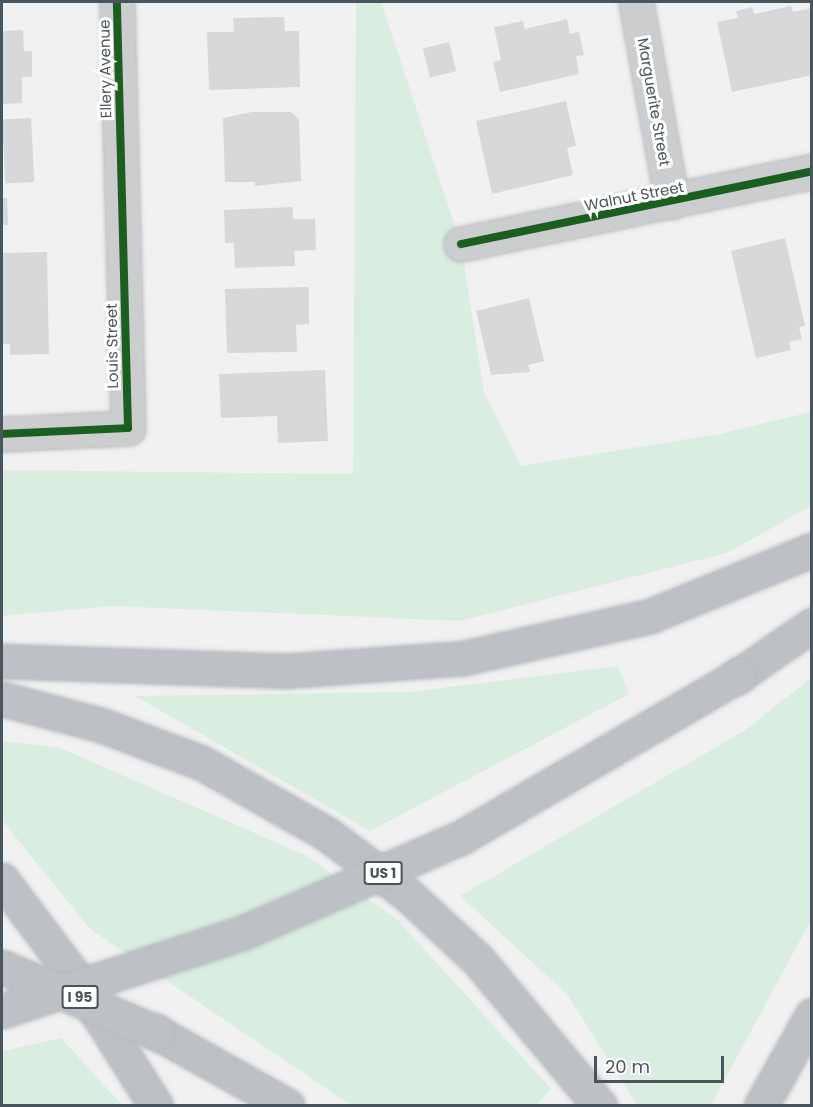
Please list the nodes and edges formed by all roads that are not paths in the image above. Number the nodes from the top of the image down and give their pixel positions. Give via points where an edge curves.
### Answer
1 (117, 2) edge
2 (636, 2) edge
3 (120, 137) joint
4 (812, 171) edge
5 (672, 202) junction
6 (462, 244) dead end
7 (2, 434) edge
8 (812, 550) edge
9 (812, 625) edge
10 (2, 661) edge
11 (2, 699) edge
12 (2, 880) edge
13 (2, 967) edge
14 (2, 1011) edge
15 (812, 1015) edge
16 (156, 1106) edge
17 (288, 1106) edge
18 (600, 1106) edge
19 (761, 1106) edge

1 - 3 street, Ellery Avenue
2 - 5 street, Marguerite Street
3 - 7 street, Louis Street via 128,428
4 - 5 street, Walnut Street
5 - 6 street, Walnut Street
8 - 10 highway via 650,616 464,658 284,671
9 - 14 highway, US 1, bridge via 738,676 592,766 422,855 242,933
11 - 18 highway via 101,724 202,763 327,834 458,940 512,996
12 - 16 highway via 74,976
13 - 17 highway, I 95, bridge via 156,1032
15 - 19 highway

